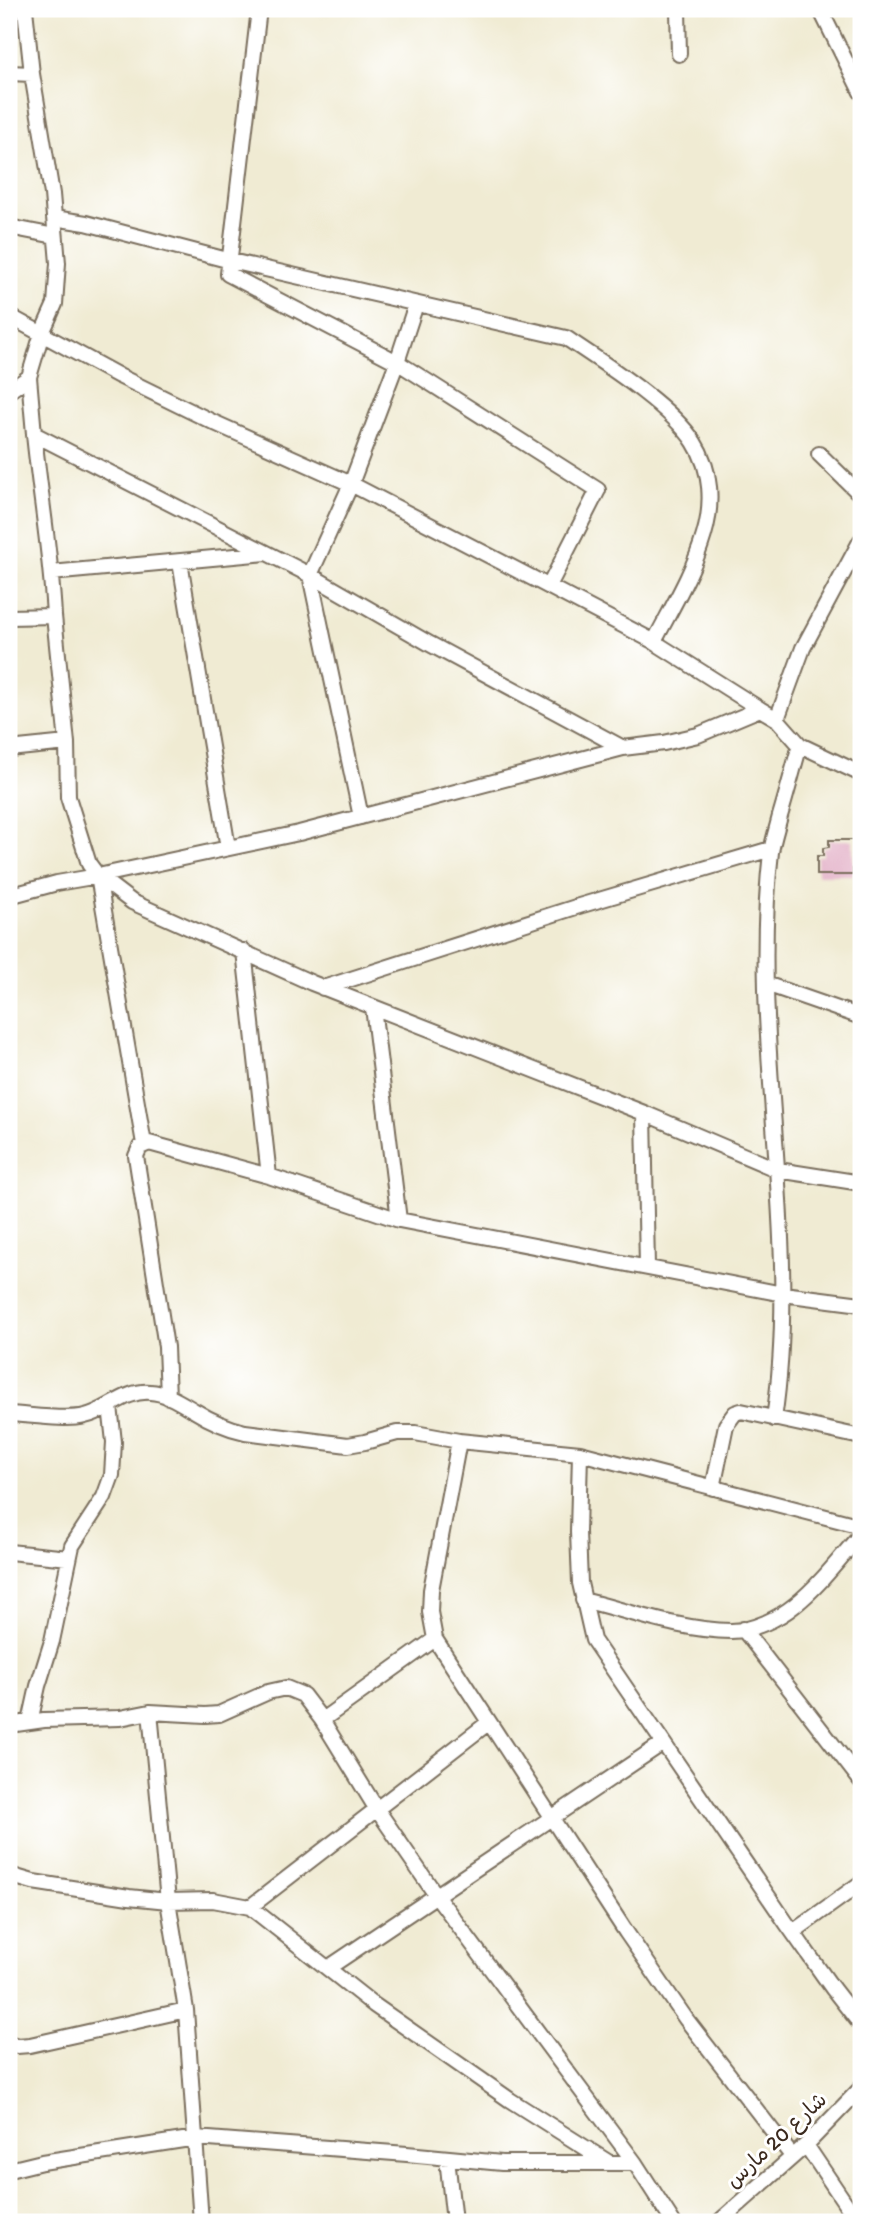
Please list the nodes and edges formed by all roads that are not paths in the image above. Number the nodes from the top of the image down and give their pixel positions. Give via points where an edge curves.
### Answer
1 (24, 9) edge
2 (259, 9) edge
3 (678, 9) edge
4 (820, 9) edge
5 (679, 54) dead end
6 (9, 73) edge
7 (32, 74) junction
8 (861, 92) edge
9 (54, 218) junction
10 (9, 227) edge
11 (55, 236) junction
12 (231, 261) junction
13 (416, 304) junction
14 (9, 316) edge
15 (42, 333) junction
16 (397, 362) junction
17 (29, 377) junction
18 (9, 391) edge
19 (34, 434) junction
20 (819, 454) dead end
21 (351, 484) junction
22 (861, 495) edge
23 (861, 540) edge
24 (267, 553) junction
25 (180, 562) junction
26 (51, 573) junction
27 (310, 575) junction
28 (548, 586) junction
29 (54, 616) junction
30 (9, 617) edge
31 (654, 642) junction
32 (760, 709) junction
33 (777, 719) junction
34 (67, 743) junction
35 (800, 745) junction
36 (623, 748) junction
37 (9, 749) edge
38 (861, 774) edge
39 (361, 817) junction
40 (228, 848) junction
41 (771, 849) junction
42 (98, 876) junction
43 (9, 895) edge
44 (244, 951) junction
45 (766, 984) junction
46 (323, 988) junction
47 (373, 1007) junction
48 (861, 1017) edge
49 (644, 1113) junction
50 (144, 1144) junction
51 (778, 1170) junction
52 (269, 1176) junction
53 (861, 1183) edge
54 (399, 1220) junction
55 (648, 1268) junction
56 (783, 1294) junction
57 (861, 1304) edge
58 (167, 1397) junction
59 (110, 1406) junction
60 (9, 1414) edge
61 (774, 1419) junction
62 (861, 1437) edge
63 (459, 1441) junction
64 (580, 1454) junction
65 (713, 1488) junction
66 (861, 1526) edge
67 (861, 1534) edge
68 (9, 1552) edge
69 (69, 1558) junction
70 (583, 1600) junction
71 (743, 1629) junction
72 (435, 1639) junction
73 (150, 1712) junction
74 (322, 1720) junction
75 (30, 1722) junction
76 (488, 1723) junction
77 (9, 1725) edge
78 (663, 1743) junction
79 (861, 1781) edge
80 (376, 1808) junction
81 (552, 1819) junction
82 (9, 1875) edge
83 (861, 1883) edge
84 (436, 1895) junction
85 (168, 1901) junction
86 (250, 1907) junction
87 (793, 1932) junction
88 (328, 1968) junction
89 (186, 2010) junction
90 (861, 2025) edge
91 (9, 2043) edge
92 (861, 2088) edge
93 (195, 2138) junction
94 (806, 2145) junction
95 (792, 2156) junction
96 (447, 2158) junction
97 (608, 2162) junction
98 (635, 2163) junction
99 (9, 2170) edge
100 (201, 2222) edge
101 (454, 2222) edge
102 (673, 2222) edge
103 (719, 2222) edge
104 (858, 2222) edge

1 - 7 street
2 - 12 street
3 - 5 street
4 - 8 street
6 - 7 street
7 - 9 street
9 - 11 street
9 - 12 street
10 - 11 street
11 - 15 street via 55,304
12 - 13 street
12 - 16 street via 228,274
13 - 16 street
13 - 31 street via 566,338 667,413 694,442 710,493 705,534
14 - 15 street
15 - 17 street
15 - 21 street via 215,423
16 - 21 street
16 - 28 street via 598,490
17 - 18 street
17 - 19 street
19 - 24 street
19 - 26 street
20 - 22 street
21 - 27 street
21 - 28 street
23 - 33 street via 803,648
24 - 25 street
24 - 27 street
25 - 26 street
25 - 40 street
26 - 29 street
27 - 36 street
27 - 39 street
28 - 31 street
29 - 30 street
29 - 34 street
31 - 32 street
32 - 33 street
32 - 36 street via 698,735
33 - 35 street
34 - 37 street
34 - 42 street via 68,797 89,864
35 - 38 street
35 - 41 street
36 - 39 street
39 - 40 street
40 - 42 street
41 - 45 street
41 - 46 street
42 - 43 street
42 - 44 street via 132,902
42 - 50 street
44 - 46 street
44 - 52 street
45 - 48 street
45 - 51 street
46 - 47 street
47 - 49 street
47 - 54 street
49 - 51 street
49 - 55 street
50 - 52 street
50 - 58 street via 136,1156 166,1346
51 - 53 street
51 - 56 street
52 - 54 street
54 - 55 street
55 - 56 street
56 - 57 street
56 - 61 street
58 - 59 street via 150,1392 132,1394
58 - 63 street via 245,1432 348,1445 397,1433
59 - 60 street via 82,1417
59 - 69 street via 112,1475
61 - 62 street
61 - 65 street via 741,1411 729,1419
63 - 64 street
63 - 72 street via 432,1590
64 - 65 street
64 - 70 street via 578,1532
65 - 66 street
67 - 71 street via 794,1606 761,1625
68 - 69 street
69 - 75 street
70 - 71 street via 694,1628
70 - 78 street via 593,1640
71 - 79 street
72 - 74 street
72 - 76 street
73 - 74 street via 219,1714 286,1688 303,1695
73 - 75 street via 109,1719
73 - 85 street
74 - 80 street
75 - 77 street
76 - 80 street
76 - 81 street
78 - 81 street
78 - 87 street
80 - 84 street
80 - 86 street
81 - 84 street
81 - 95 street via 686,2019
82 - 85 street via 79,1890
83 - 87 street
84 - 88 street
84 - 98 street
85 - 86 street via 213,1900
85 - 89 street
86 - 88 street
87 - 90 street
88 - 97 street via 510,2100
89 - 91 street via 30,2045
89 - 93 street
92 - 94 street, شارع 20 مارس
93 - 96 street
93 - 99 street
93 - 100 street
94 - 95 street, شارع 20 مارس
94 - 104 street
95 - 103 street, شارع 20 مارس
96 - 97 street via 502,2163
96 - 101 street
97 - 98 street
98 - 102 street

